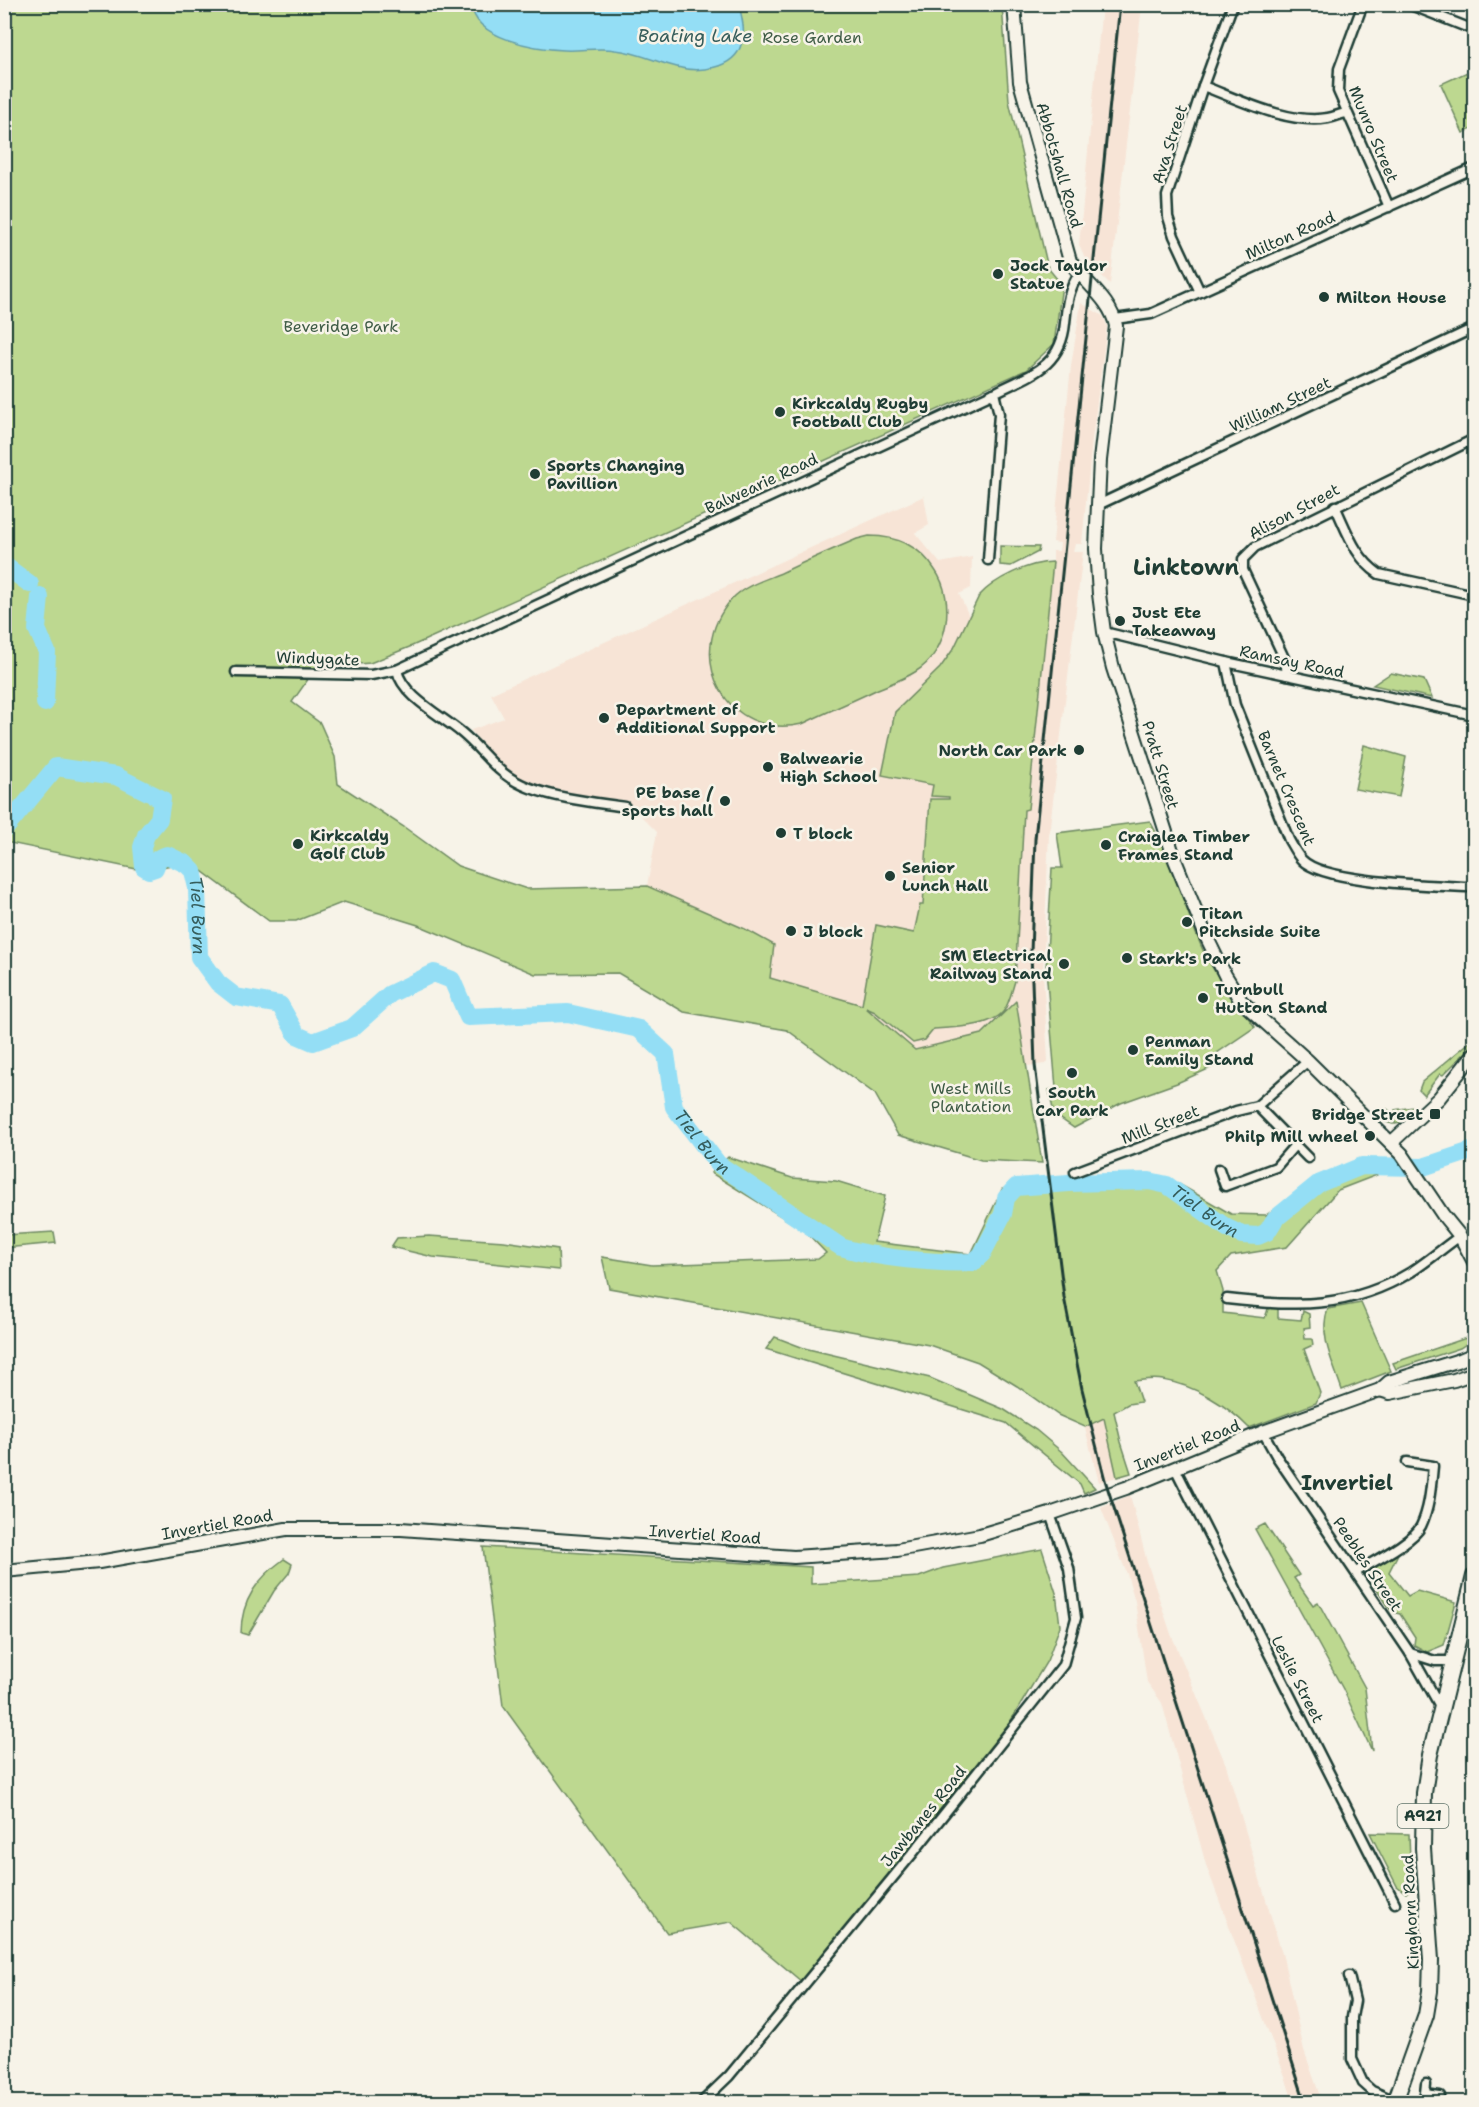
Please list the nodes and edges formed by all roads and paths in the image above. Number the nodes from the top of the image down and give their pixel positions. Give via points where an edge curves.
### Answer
1 (1014, 4) edge
2 (1233, 4) edge
3 (1362, 4) edge
4 (1408, 4) edge
5 (1474, 30) edge
6 (1203, 86) junction
7 (1346, 113) junction
8 (1474, 168) edge
9 (1389, 207) junction
10 (1079, 274) junction
11 (1200, 291) junction
12 (1115, 319) junction
13 (1474, 328) edge
14 (993, 393) junction
15 (1474, 440) edge
16 (1098, 505) junction
17 (1335, 506) junction
18 (988, 560) dead end
19 (1474, 595) edge
20 (1104, 632) junction
21 (1226, 662) junction
22 (398, 670) junction
23 (236, 672) dead end
24 (1287, 675) junction
25 (1474, 715) edge
26 (625, 807) dead end
27 (1474, 886) edge
28 (1474, 1054) edge
29 (1308, 1061) junction
30 (1257, 1106) junction
31 (1391, 1143) junction
32 (1296, 1145) junction
33 (1308, 1158) dead end
34 (1219, 1169) dead end
35 (1075, 1172) dead end
36 (1460, 1236) junction
37 (1474, 1262) edge
38 (1227, 1299) dead end
39 (1474, 1354) edge
40 (1460, 1360) junction
41 (1474, 1364) edge
42 (1474, 1373) edge
43 (1380, 1390) junction
44 (1263, 1432) junction
45 (1407, 1462) dead end
46 (1175, 1468) junction
47 (1050, 1514) junction
48 (4, 1572) edge
49 (1356, 1572) junction
50 (1474, 1576) edge
51 (1410, 1653) junction
52 (1453, 1662) junction
53 (1441, 1708) junction
54 (1395, 1903) dead end
55 (1349, 1976) dead end
56 (1426, 2084) dead end
57 (1440, 2096) dead end
58 (1425, 2098) edge
59 (1395, 2102) edge
60 (702, 2103) edge

1 - 10 main road, Abbotshall Road via 1020,82 1064,243
2 - 6 street, Ava Street
3 - 7 street, Munro Street via 1337,80
4 - 5 street
6 - 7 street via 1303,119
6 - 11 street, Ava Street via 1167,196 1174,236
7 - 9 street, Munro Street
8 - 9 street, Milton Road
9 - 11 street, Milton Road
10 - 12 main road, Abbotshall Road
10 - 14 street, Balwearie Road via 1070,287 1059,351 1044,367
11 - 12 street, Milton Road via 1151,314
12 - 16 main road, Pratt Street
13 - 16 street, William Street
14 - 18 street via 999,414
14 - 22 street, Balwearie Road
15 - 17 street, Alison Street
16 - 20 main road, Pratt Street via 1097,567
17 - 19 street via 1368,567 1379,574
17 - 24 street, Alison Street via 1255,546 1243,559 1243,570 1285,660
20 - 21 street, Ramsay Road
20 - 29 main road, Pratt Street via 1160,819 1206,936 1241,1000
21 - 24 street, Ramsay Road
21 - 27 street, Barnet Crescent via 1235,705 1289,840 1302,861 1343,877
22 - 23 street, Windygate via 371,675
22 - 26 street via 399,680 420,701 464,734 508,777 558,797
24 - 25 street, Ramsay Road
28 - 31 main road via 1439,1098
29 - 30 street, Mill Street
29 - 31 main road, Pratt Street
30 - 32 street
30 - 35 street, Mill Street
31 - 36 main road
32 - 33 street
32 - 34 street via 1276,1167 1225,1186
36 - 37 main road
36 - 38 street via 1411,1271 1343,1300 1284,1304
39 - 40 main road, Invertiel Road
40 - 41 main road
40 - 43 main road, Invertiel Road via 1389,1382
42 - 43 main road, Invertiel Road via 1390,1393
43 - 44 main road, Invertiel Road
44 - 46 main road, Invertiel Road
44 - 49 street, Peebles Street
45 - 49 street via 1432,1466 1430,1495 1420,1528 1403,1544
46 - 47 main road, Invertiel Road
46 - 54 street, Leslie Street
47 - 48 main road, Invertiel Road via 980,1535 897,1550 794,1557 400,1529 286,1529 99,1562
47 - 60 street, Jawbanes Road via 1069,1568 1076,1618 1063,1665 913,1853 729,2076
49 - 51 street, Peebles Street
50 - 52 main road, Kinghorn Road / A921
51 - 52 street
51 - 53 street, Peebles Street
52 - 53 main road, Kinghorn Road / A921
53 - 59 main road, Kinghorn Road / A921 via 1424,1793 1430,1991 1426,2015
55 - 59 street via 1355,2001 1352,2060 1363,2083
56 - 58 street
57 - 58 street

